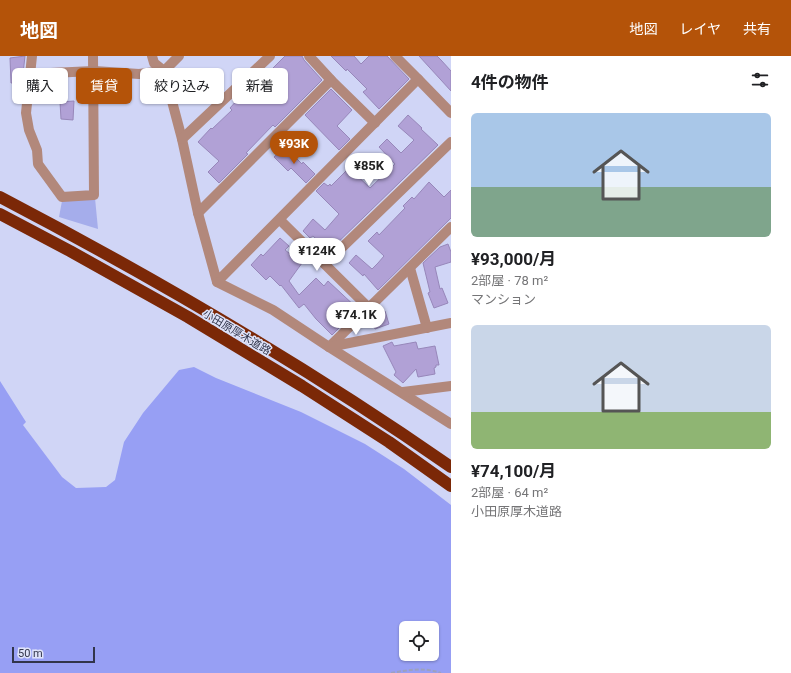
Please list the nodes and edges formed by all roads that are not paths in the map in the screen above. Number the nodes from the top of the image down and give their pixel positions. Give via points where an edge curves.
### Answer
1 (32, 56) edge
2 (94, 56) edge
3 (152, 56) edge
4 (179, 56) edge
5 (270, 56) edge
6 (309, 56) edge
7 (395, 56) edge
8 (30, 68) edge
9 (94, 68) edge
10 (160, 68) edge
11 (167, 68) edge
12 (418, 79) junction
13 (331, 80) junction
14 (27, 104) edge
15 (94, 104) edge
16 (173, 104) edge
17 (451, 113) edge
18 (375, 123) junction
19 (182, 139) junction
20 (451, 142) edge
21 (0, 197) edge
22 (198, 213) junction
23 (0, 214) edge
24 (280, 220) junction
25 (451, 226) edge
26 (325, 264) junction
27 (410, 268) junction
28 (217, 282) junction
29 (369, 308) junction
30 (451, 323) edge
31 (427, 328) junction
32 (329, 347) junction
33 (451, 386) edge
34 (403, 392) junction
35 (451, 424) edge
36 (451, 467) edge
37 (451, 486) edge

1 - 8 street
2 - 9 street
3 - 10 street via 154,63
4 - 11 street
5 - 19 street
6 - 13 street
7 - 12 street
12 - 17 street
12 - 18 street
13 - 18 street
13 - 22 street
14 - 15 street via 29,130 37,150 38,164 62,198 94,195
16 - 19 street
18 - 24 street
19 - 22 street
20 - 26 street
21 - 36 highway, 小田原厚木道路 via 80,239 309,372
22 - 28 street
23 - 37 highway, 小田原厚木道路 via 188,317 389,442
24 - 26 street
24 - 28 street
25 - 27 street
26 - 29 street
27 - 29 street
27 - 31 street
28 - 32 street via 273,310
29 - 32 street
30 - 31 street
31 - 32 street
32 - 34 street
33 - 34 street
34 - 35 street

